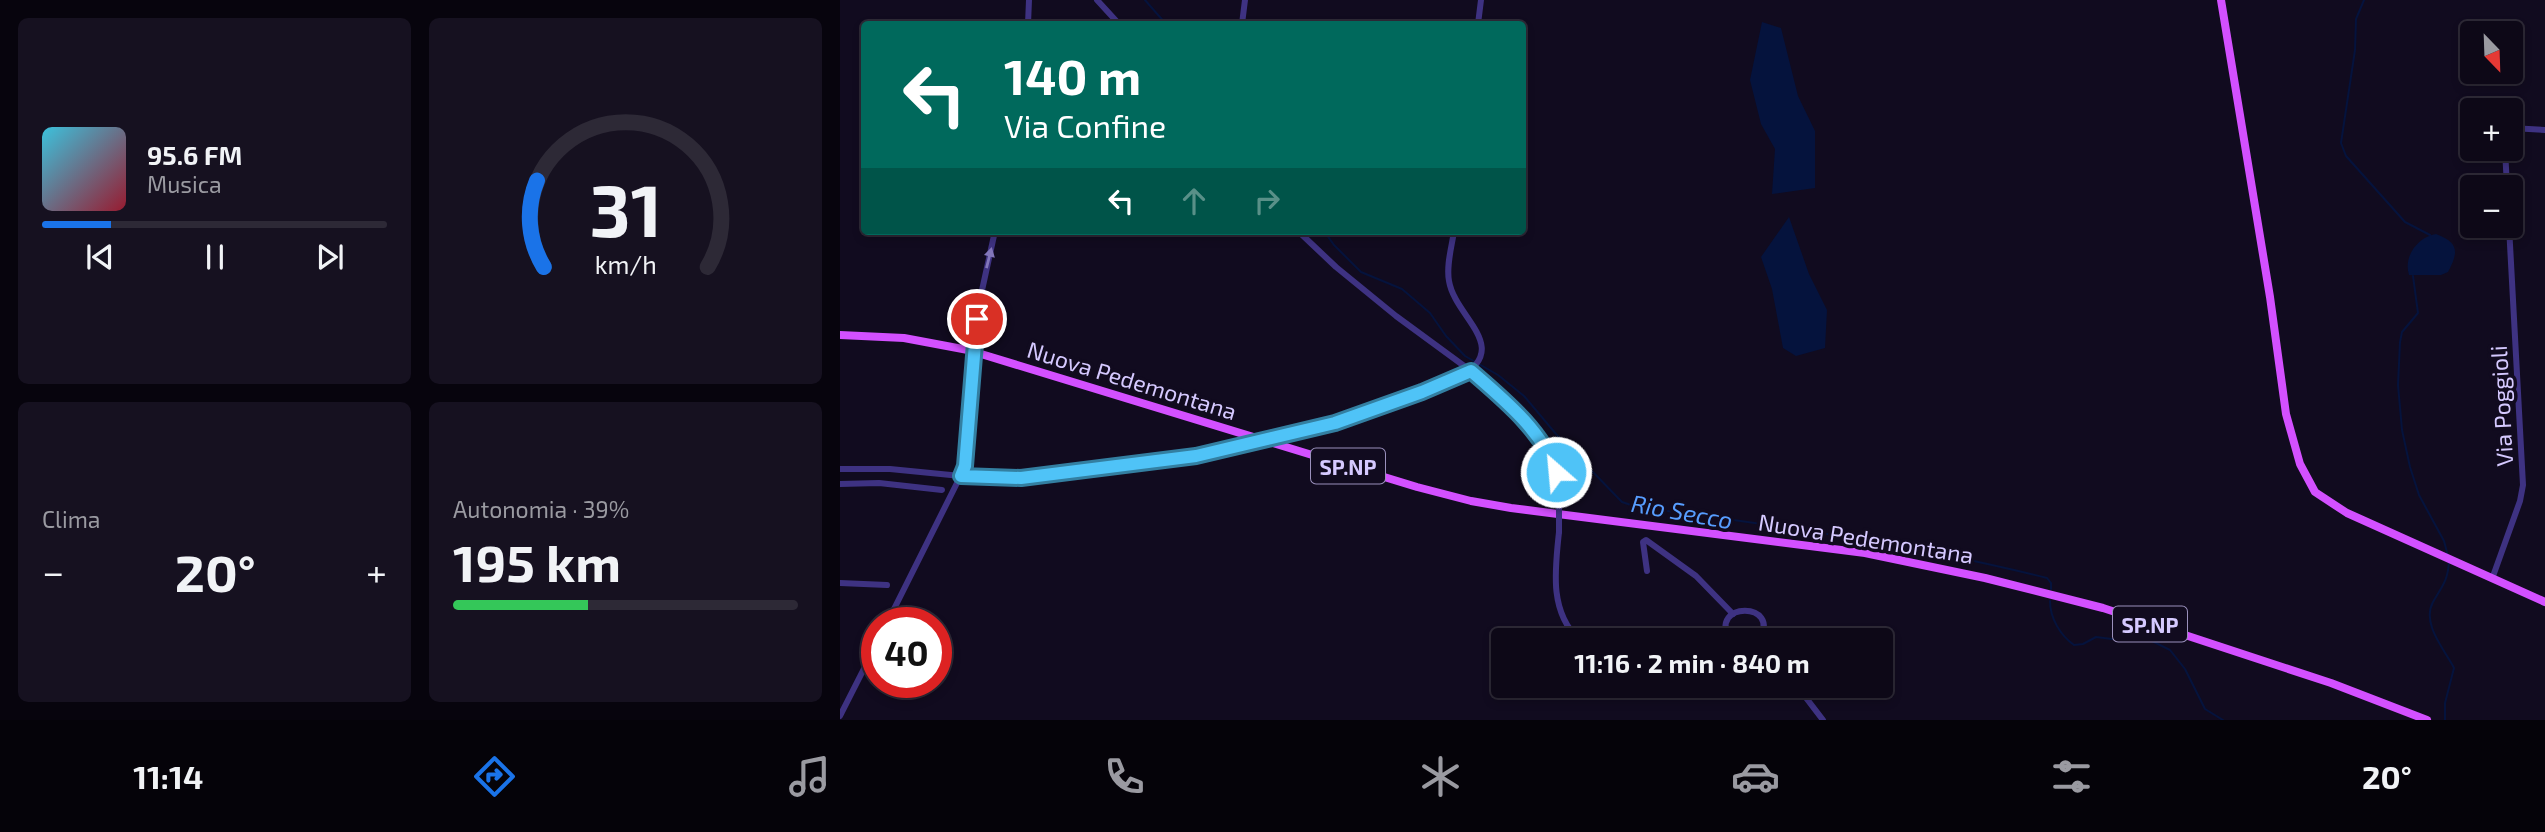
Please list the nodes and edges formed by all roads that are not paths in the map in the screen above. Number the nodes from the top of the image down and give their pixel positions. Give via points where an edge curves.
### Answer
1 (1029, 0) edge
2 (1097, 0) edge
3 (1245, 0) edge
4 (1481, 0) edge
5 (2221, 0) edge
6 (1028, 21) edge
7 (1116, 21) edge
8 (1242, 21) edge
9 (1478, 21) edge
10 (2523, 129) edge
11 (2545, 130) edge
12 (994, 235) edge
13 (1302, 235) edge
14 (1454, 235) edge
15 (2510, 238) edge
16 (840, 335) edge
17 (1472, 370) junction
18 (840, 469) edge
19 (879, 469) junction
20 (961, 476) junction
21 (879, 483) junction
22 (840, 484) edge
23 (943, 489) dead end
24 (1647, 571) dead end
25 (2492, 579) junction
26 (840, 583) edge
27 (887, 584) dead end
28 (2545, 602) edge
29 (895, 607) edge
30 (1733, 614) junction
31 (1569, 628) edge
32 (1726, 628) edge
33 (1764, 628) edge
34 (861, 674) edge
35 (1806, 698) edge
36 (848, 699) junction
37 (840, 700) edge
38 (840, 716) edge
39 (1822, 720) edge
40 (2427, 720) edge

1 - 6 street
2 - 7 street
3 - 8 street
4 - 9 street
5 - 25 main road via 2286,414 2300,464 2315,492 2336,506
10 - 11 street
20 -> 12 street, bridge via 981,295
13 - 17 street via 1346,275
14 - 17 street via 1449,281 1483,348
15 - 25 street, Via Poggioli via 2523,485
16 - 40 main road, Nuova Pedemontana / SP.NP via 904,338 968,350 1471,501 1865,553 1985,578 2103,608 2331,683
17 - 20 street, bridge via 1367,412 1237,447 1021,478
17 - 31 street, bridge via 1546,447 1556,472 1558,603
18 - 19 street
19 - 20 street
19 - 21 street
20 - 29 street
21 - 22 street
21 - 23 street
24 - 30 street via 1642,548 1646,540 1696,576
25 - 28 main road
26 - 27 street
30 - 32 street
30 - 33 street via 1744,610 1756,613
34 - 36 street
35 - 39 street
36 - 37 street
36 - 38 street

